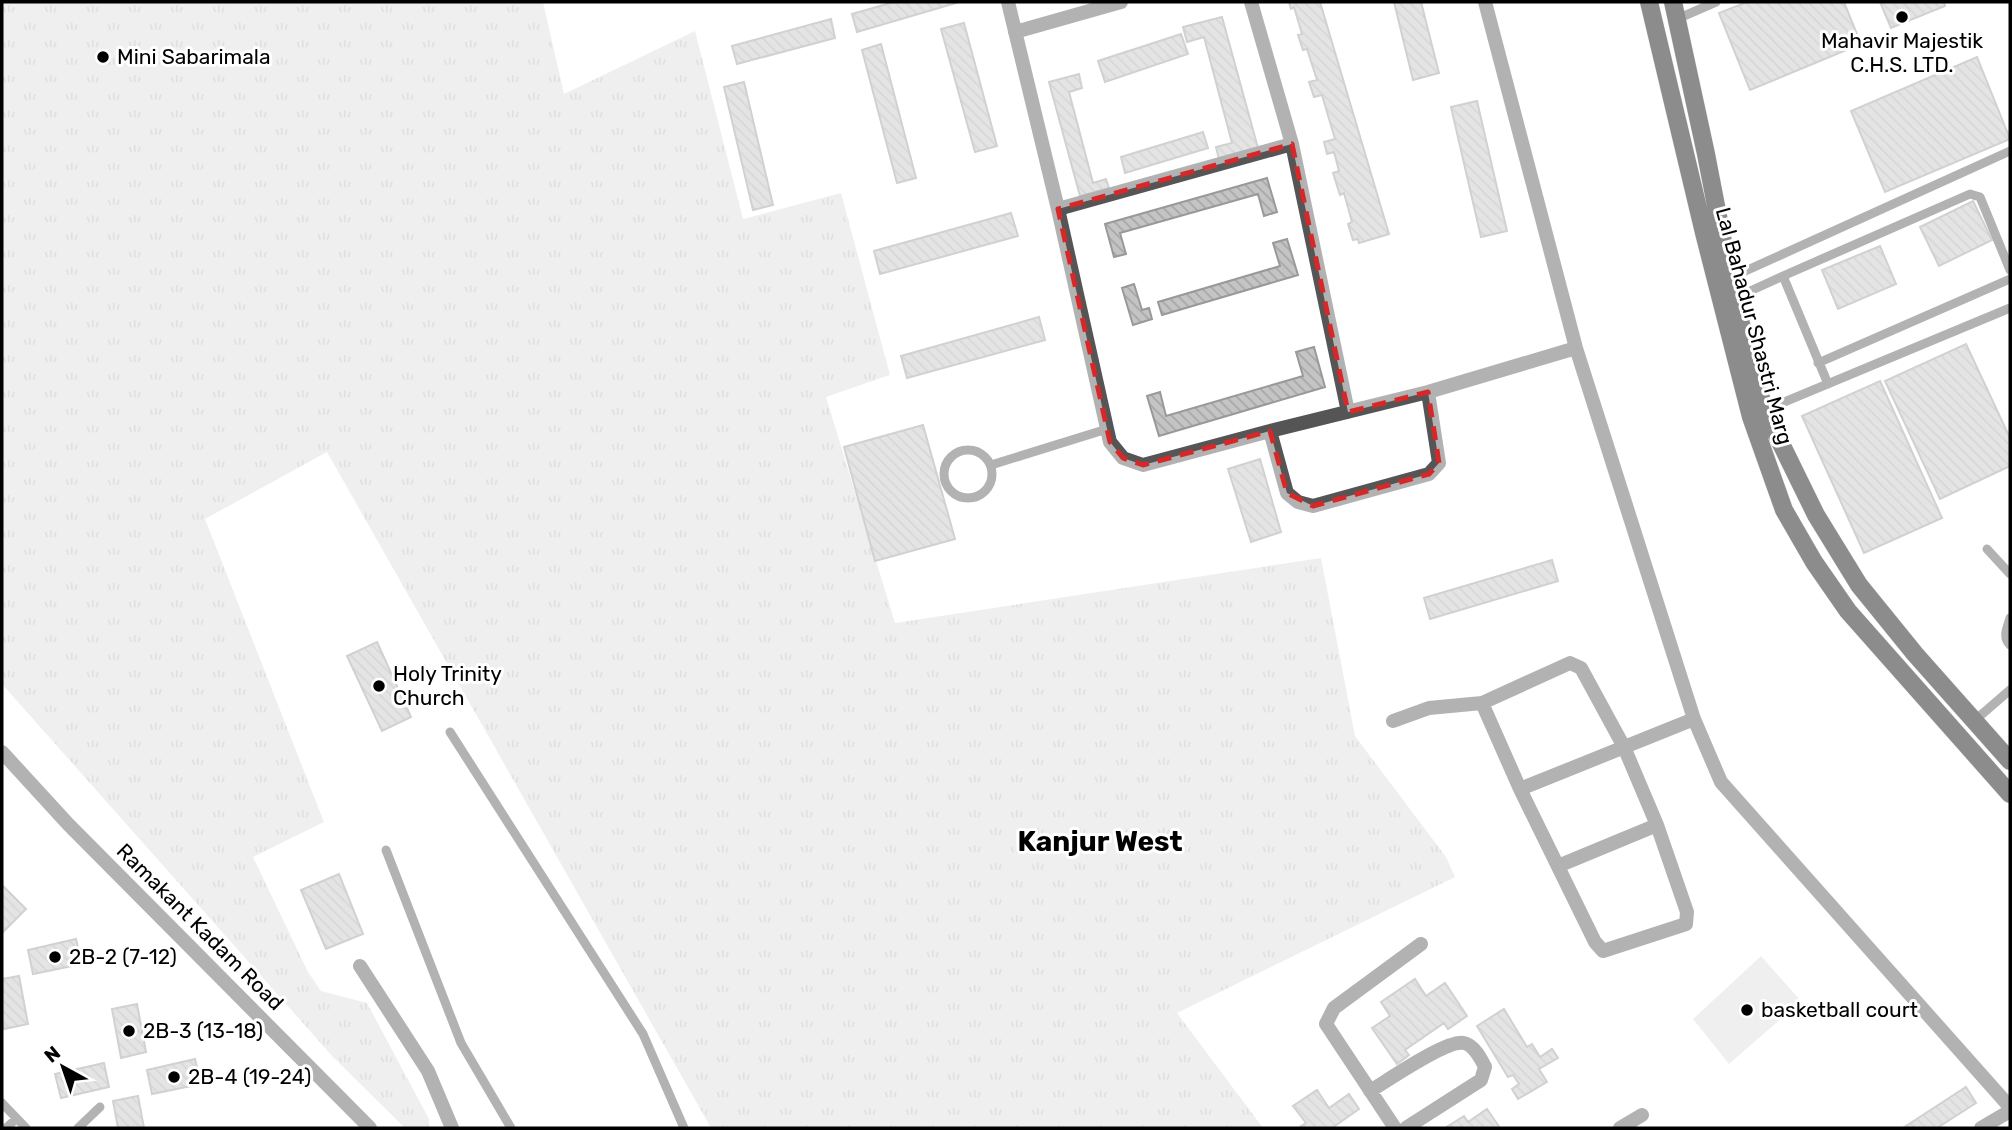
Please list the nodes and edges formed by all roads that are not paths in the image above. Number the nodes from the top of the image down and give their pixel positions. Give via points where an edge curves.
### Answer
1 (1007, 2) edge
2 (1121, 2) edge
3 (1251, 2) edge
4 (1485, 2) edge
5 (1649, 2) edge
6 (1716, 2) edge
7 (1675, 10) edge
8 (1015, 32) junction
9 (1292, 144) junction
10 (2010, 150) edge
11 (1058, 209) junction
12 (2010, 270) edge
13 (1783, 276) junction
14 (1730, 278) junction
15 (2010, 279) edge
16 (1735, 298) junction
17 (2010, 308) edge
18 (1576, 348) junction
19 (1818, 363) junction
20 (1828, 384) junction
21 (1428, 392) junction
22 (1348, 412) junction
23 (1758, 414) junction
24 (1107, 429) junction
25 (1270, 431) junction
26 (991, 465) junction
27 (1987, 549) dead end
28 (2010, 574) edge
29 (2010, 618) edge
30 (2010, 645) edge
31 (2010, 690) edge
32 (1482, 703) junction
33 (1693, 719) junction
34 (1974, 720) junction
35 (1393, 721) dead end
36 (450, 732) dead end
37 (1624, 747) junction
38 (2, 752) edge
39 (2010, 761) edge
40 (1520, 789) junction
41 (2010, 794) edge
42 (1657, 825) junction
43 (386, 850) dead end
44 (1558, 866) junction
45 (1421, 944) dead end
46 (360, 966) dead end
47 (1370, 1091) junction
48 (2, 1103) edge
49 (100, 1107) dead end
50 (2010, 1109) edge
51 (1642, 1115) dead end
52 (16, 1119) junction
53 (6, 1128) edge
54 (26, 1128) edge
55 (78, 1128) edge
56 (370, 1128) edge
57 (452, 1128) edge
58 (512, 1128) edge
59 (684, 1128) edge
60 (1395, 1128) edge
61 (1406, 1128) edge
62 (1620, 1128) edge
63 (1981, 1128) edge

1 - 8 street
2 - 8 street
3 - 9 street
4 - 18 street
5 - 23 main road, Lal Bahadur Shastri Marg
6 - 7 lane
7 - 14 main road, Lal Bahadur Shastri Marg
8 - 11 street
9 - 11 street
9 - 22 street
10 - 14 lane
11 - 24 street
12 - 13 lane via 1980,197 1969,194
13 - 16 lane
13 - 19 lane
14 - 16 main road, Lal Bahadur Shastri Marg
15 - 19 lane
16 - 23 main road, Lal Bahadur Shastri Marg
17 - 20 lane
18 - 21 street
18 - 33 street
19 - 20 lane
20 - 23 lane
21 - 22 street
21 - 25 street via 1439,463 1429,474 1313,506 1286,493
22 - 25 street
23 - 34 main road, Lal Bahadur Shastri Marg via 1859,585
23 - 41 main road, Lal Bahadur Shastri Marg via 1784,510 1814,562 1841,601
24 - 25 street via 1110,442 1123,458 1143,465
24 - 26 lane
26 - 26 lane via 992,480 982,494 958,496 946,484 944,468 960,451 982,453
27 - 28 lane
29 - 30 lane via 2005,633
31 - 34 lane
32 - 35 street via 1429,708
32 - 37 street via 1570,663 1581,668
32 - 40 street
33 - 37 street
33 - 50 street via 1721,782
34 - 39 main road, Lal Bahadur Shastri Marg
36 - 59 lane via 643,1034
37 - 40 street
37 - 42 street
38 - 56 street, Ramakant Kadam Road
40 - 44 street
42 - 44 street
42 - 44 street via 1687,912 1686,924 1603,951
43 - 58 lane via 461,1043
45 - 47 street via 1334,1008 1326,1024
46 - 57 street via 428,1071
47 - 60 street
47 - 61 street via 1446,1045 1469,1045 1485,1067 1481,1080
48 - 52 lane
49 - 55 lane
50 - 63 street
51 - 62 street
52 - 53 lane
52 - 54 lane

